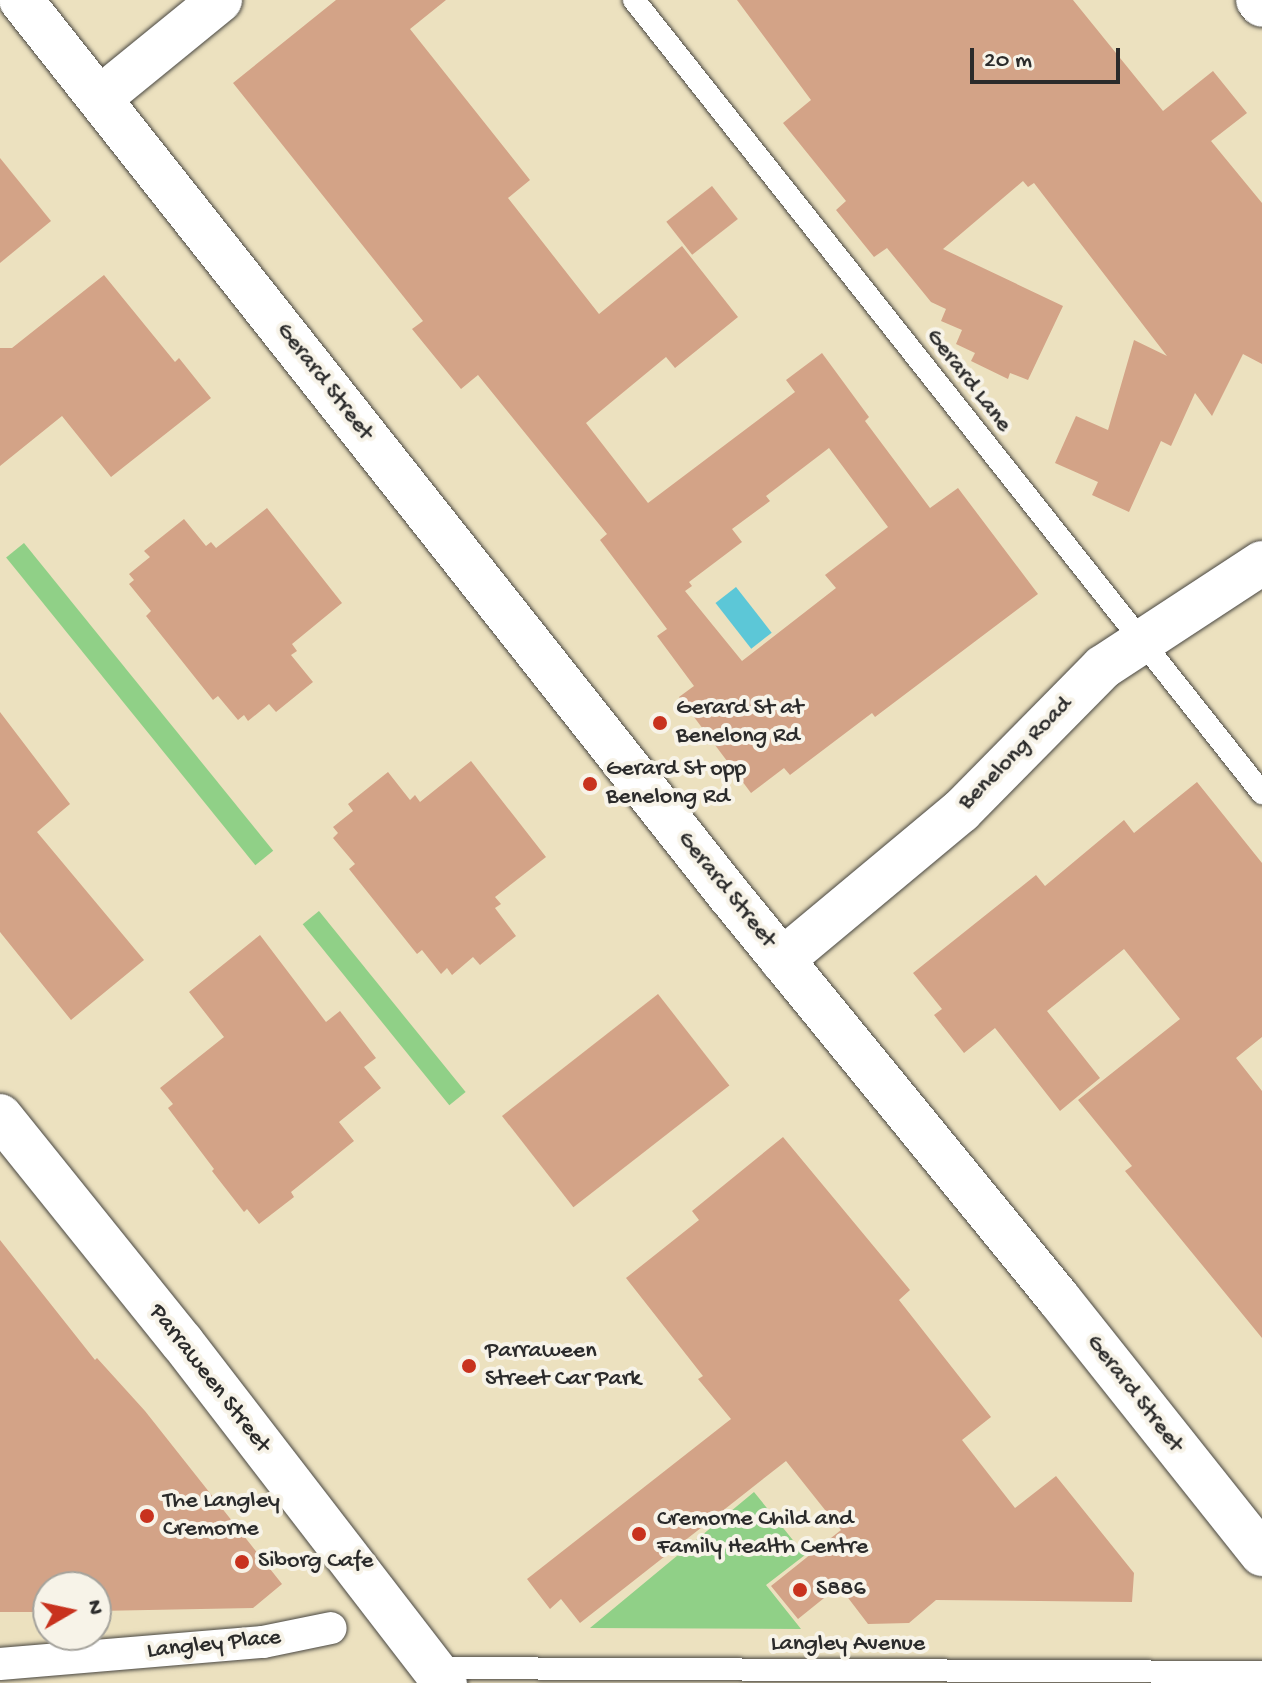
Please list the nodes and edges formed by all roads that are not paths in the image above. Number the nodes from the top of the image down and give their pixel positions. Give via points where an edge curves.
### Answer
1 (21, 0) edge
2 (220, 0) edge
3 (634, 0) edge
4 (1258, 0) edge
5 (1262, 5) edge
6 (100, 98) junction
7 (1262, 563) edge
8 (1141, 643) junction
9 (1262, 793) edge
10 (782, 960) junction
11 (0, 1116) edge
12 (1260, 1558) edge
13 (331, 1628) dead end
14 (0, 1664) edge
15 (1262, 1672) edge
16 (439, 1676) edge

1 - 6 main road, Gerard Street
2 - 6 main road
3 - 8 lane, Gerard Lane
4 - 5 main road
6 - 10 main road, Gerard Street
7 - 8 main road, Benelong Road
8 - 9 lane, Gerard Lane
8 - 10 main road, Benelong Road via 1103,667 961,811
10 - 12 main road, Gerard Street via 1059,1299
11 - 16 main road, Parraween Street
13 - 14 street, Langley Place via 263,1642
15 - 16 lane, Langley Avenue

